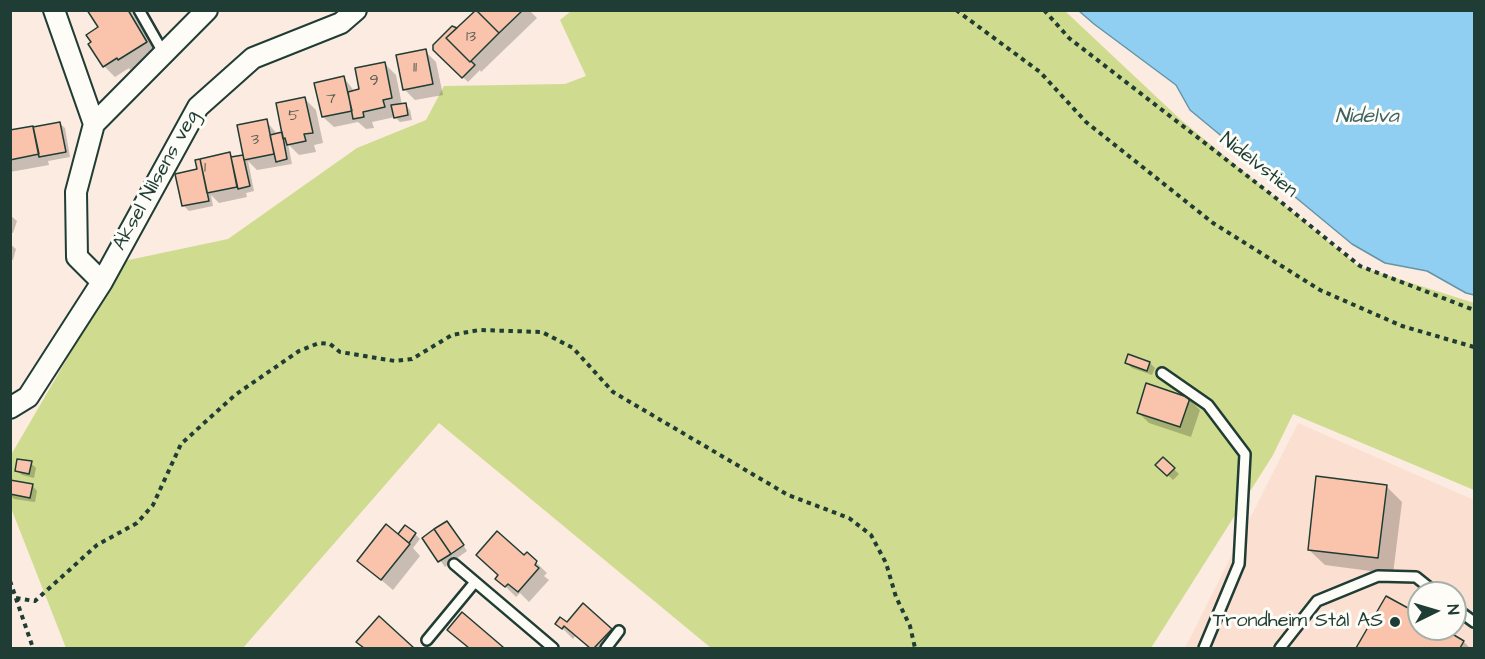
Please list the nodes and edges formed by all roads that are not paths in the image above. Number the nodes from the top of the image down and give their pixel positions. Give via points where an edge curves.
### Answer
1 (54, 10) edge
2 (139, 10) edge
3 (207, 10) edge
4 (356, 10) edge
5 (164, 54) junction
6 (94, 124) junction
7 (102, 282) junction
8 (1162, 373) dead end
9 (10, 408) edge
10 (454, 564) dead end
11 (1421, 581) edge
12 (476, 582) junction
13 (619, 631) dead end
14 (427, 639) dead end
15 (553, 648) edge
16 (606, 648) edge
17 (1203, 648) edge
18 (1280, 648) edge

1 - 6 street
2 - 5 lane
3 - 5 street
4 - 7 street, Aksel Nilsens veg via 341,22 253,58 198,107
5 - 6 street
6 - 7 street via 76,192 76,257
7 - 9 street, Aksel Nilsens veg via 28,397
8 - 17 lane via 1208,405 1245,454 1239,564
10 - 12 lane
11 - 18 lane via 1416,577 1378,576 1317,601
12 - 14 lane
12 - 15 lane
13 - 16 lane

